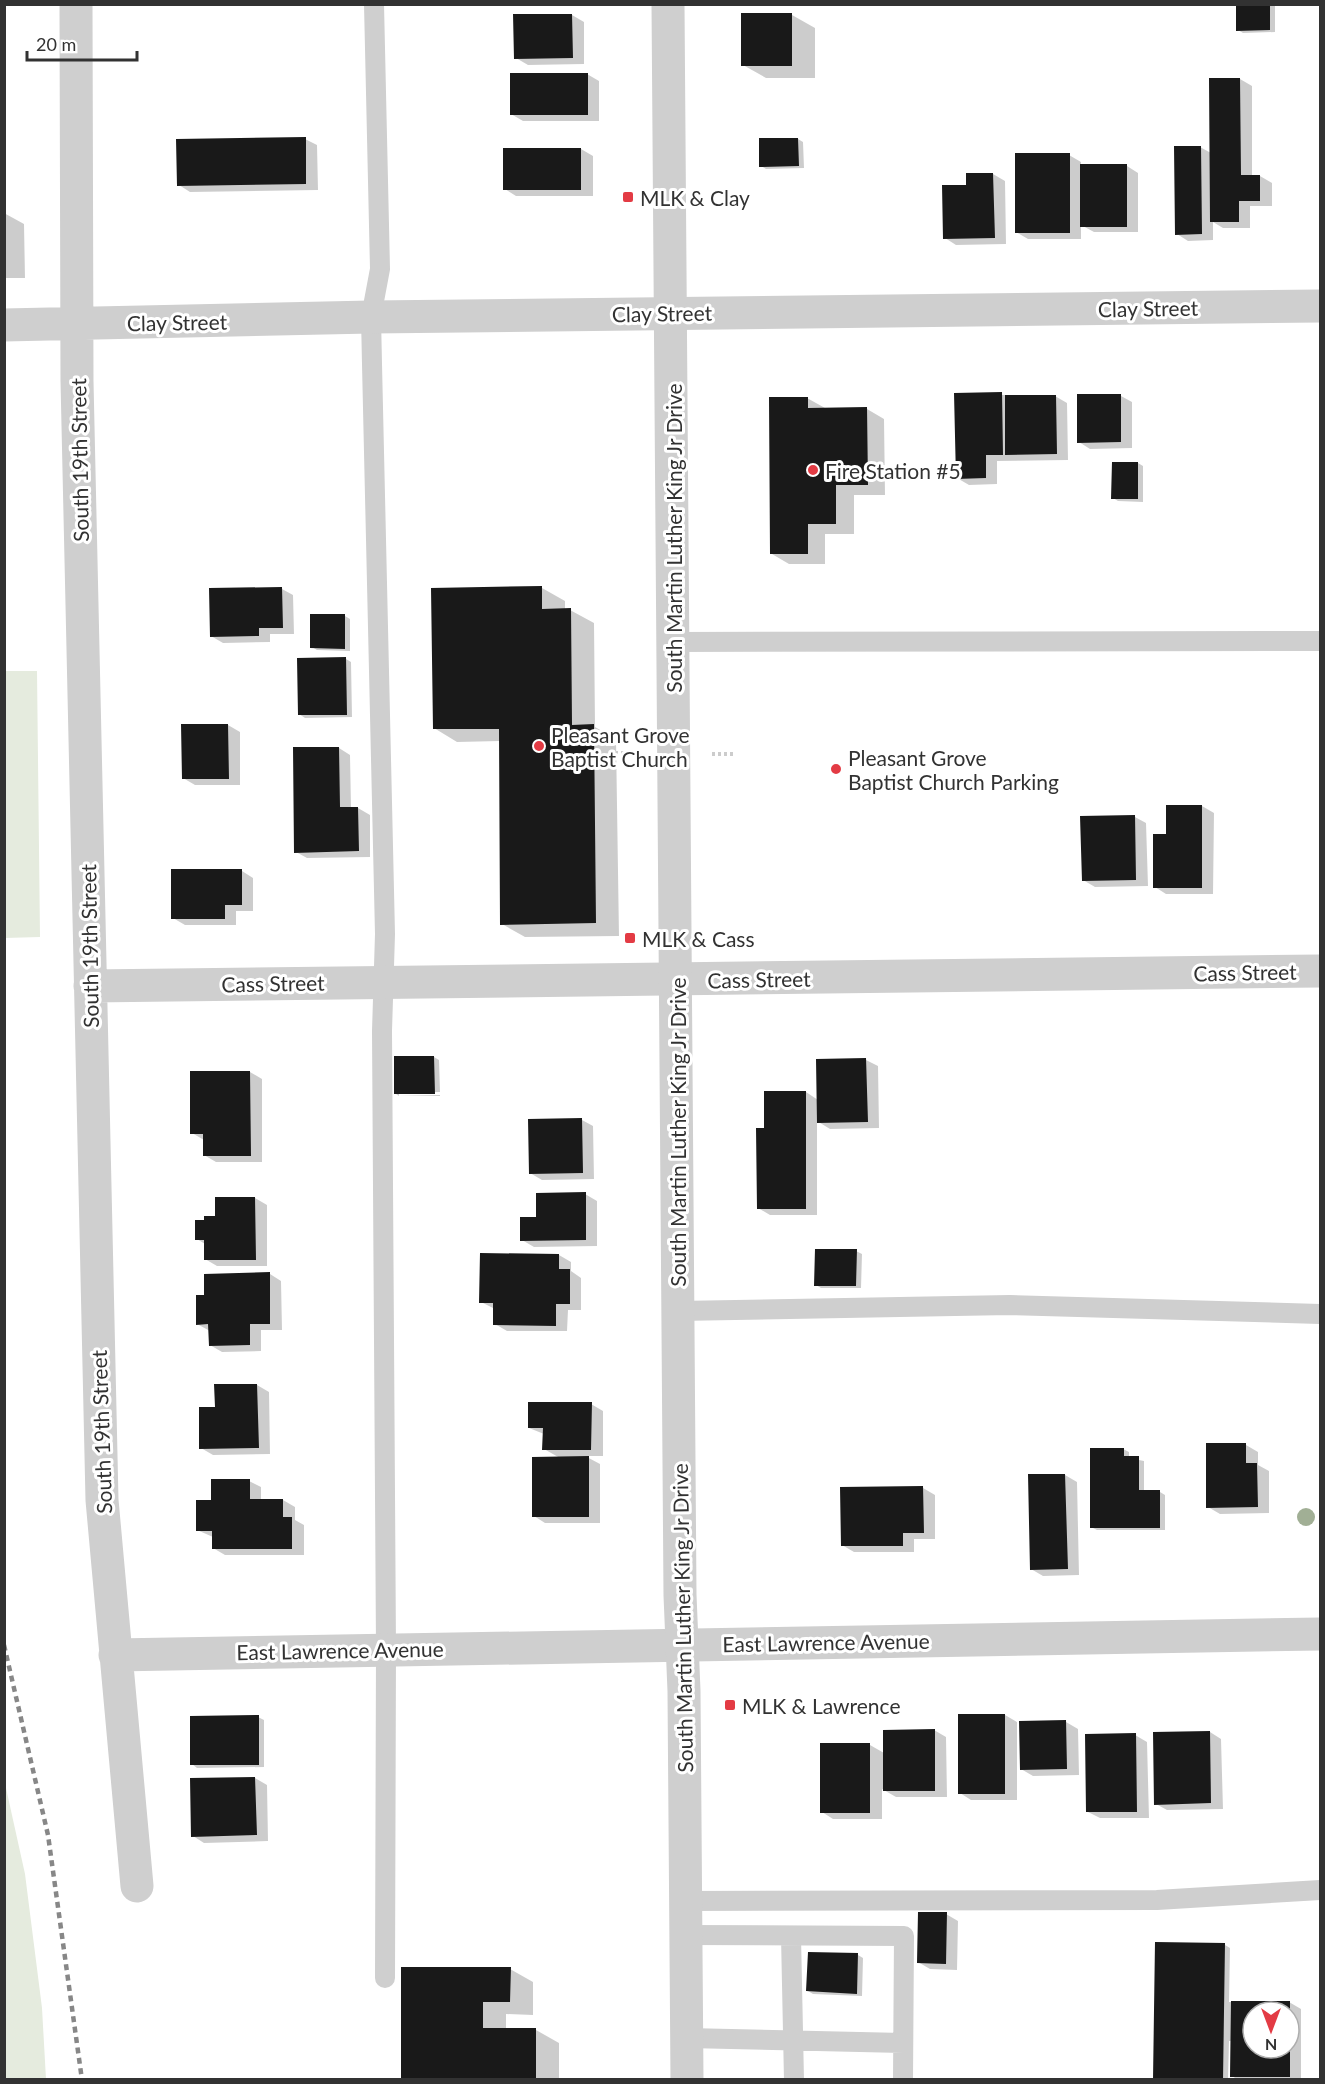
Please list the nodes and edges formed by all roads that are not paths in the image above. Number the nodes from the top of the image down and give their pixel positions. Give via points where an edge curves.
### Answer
1 (76, 4) edge
2 (374, 4) edge
3 (668, 4) edge
4 (1320, 306) edge
5 (671, 313) junction
6 (371, 317) junction
7 (4, 325) edge
8 (77, 325) junction
9 (1320, 641) edge
10 (674, 642) junction
11 (1320, 971) edge
12 (676, 980) junction
13 (382, 982) junction
14 (90, 986) junction
15 (678, 1311) junction
16 (1320, 1314) edge
17 (1320, 1634) edge
18 (682, 1644) junction
19 (386, 1648) junction
20 (116, 1654) junction
21 (137, 1886) dead end
22 (1320, 1890) edge
23 (685, 1901) junction
24 (685, 1935) junction
25 (791, 1936) junction
26 (385, 1978) dead end
27 (687, 2038) junction
28 (793, 2040) junction
29 (903, 2043) junction
30 (687, 2079) edge
31 (794, 2079) edge
32 (903, 2079) edge

1 - 8 street, South 19th Street
2 - 6 lane via 380,269
3 - 5 street, South Martin Luther King Jr Drive
4 - 5 street, Clay Street
5 - 6 street, Clay Street
5 - 10 street, South Martin Luther King Jr Drive
6 - 8 street, Clay Street
6 - 13 lane via 385,934
7 - 8 street, Clay Street
8 - 14 street, South 19th Street
9 - 10 lane
10 - 12 street, South Martin Luther King Jr Drive
11 - 12 street, Cass Street
12 - 13 street, Cass Street
12 - 15 street, South Martin Luther King Jr Drive
13 - 14 street, Cass Street
13 - 19 lane
14 - 20 street, South 19th Street via 102,1500
15 - 16 lane via 1010,1305
15 - 18 street, South Martin Luther King Jr Drive
17 - 18 street, East Lawrence Avenue
18 - 19 street, East Lawrence Avenue
18 - 23 street, South Martin Luther King Jr Drive
19 - 20 street, East Lawrence Avenue
19 - 26 lane
20 - 21 street, South 19th Street
22 - 23 lane via 1157,1900
23 - 24 street, South Martin Luther King Jr Drive
24 - 25 lane
24 - 27 street, South Martin Luther King Jr Drive
25 - 28 lane
25 - 29 lane via 903,1936
27 - 28 lane
27 - 30 street, South Martin Luther King Jr Drive
28 - 29 lane
28 - 31 lane
29 - 32 lane

